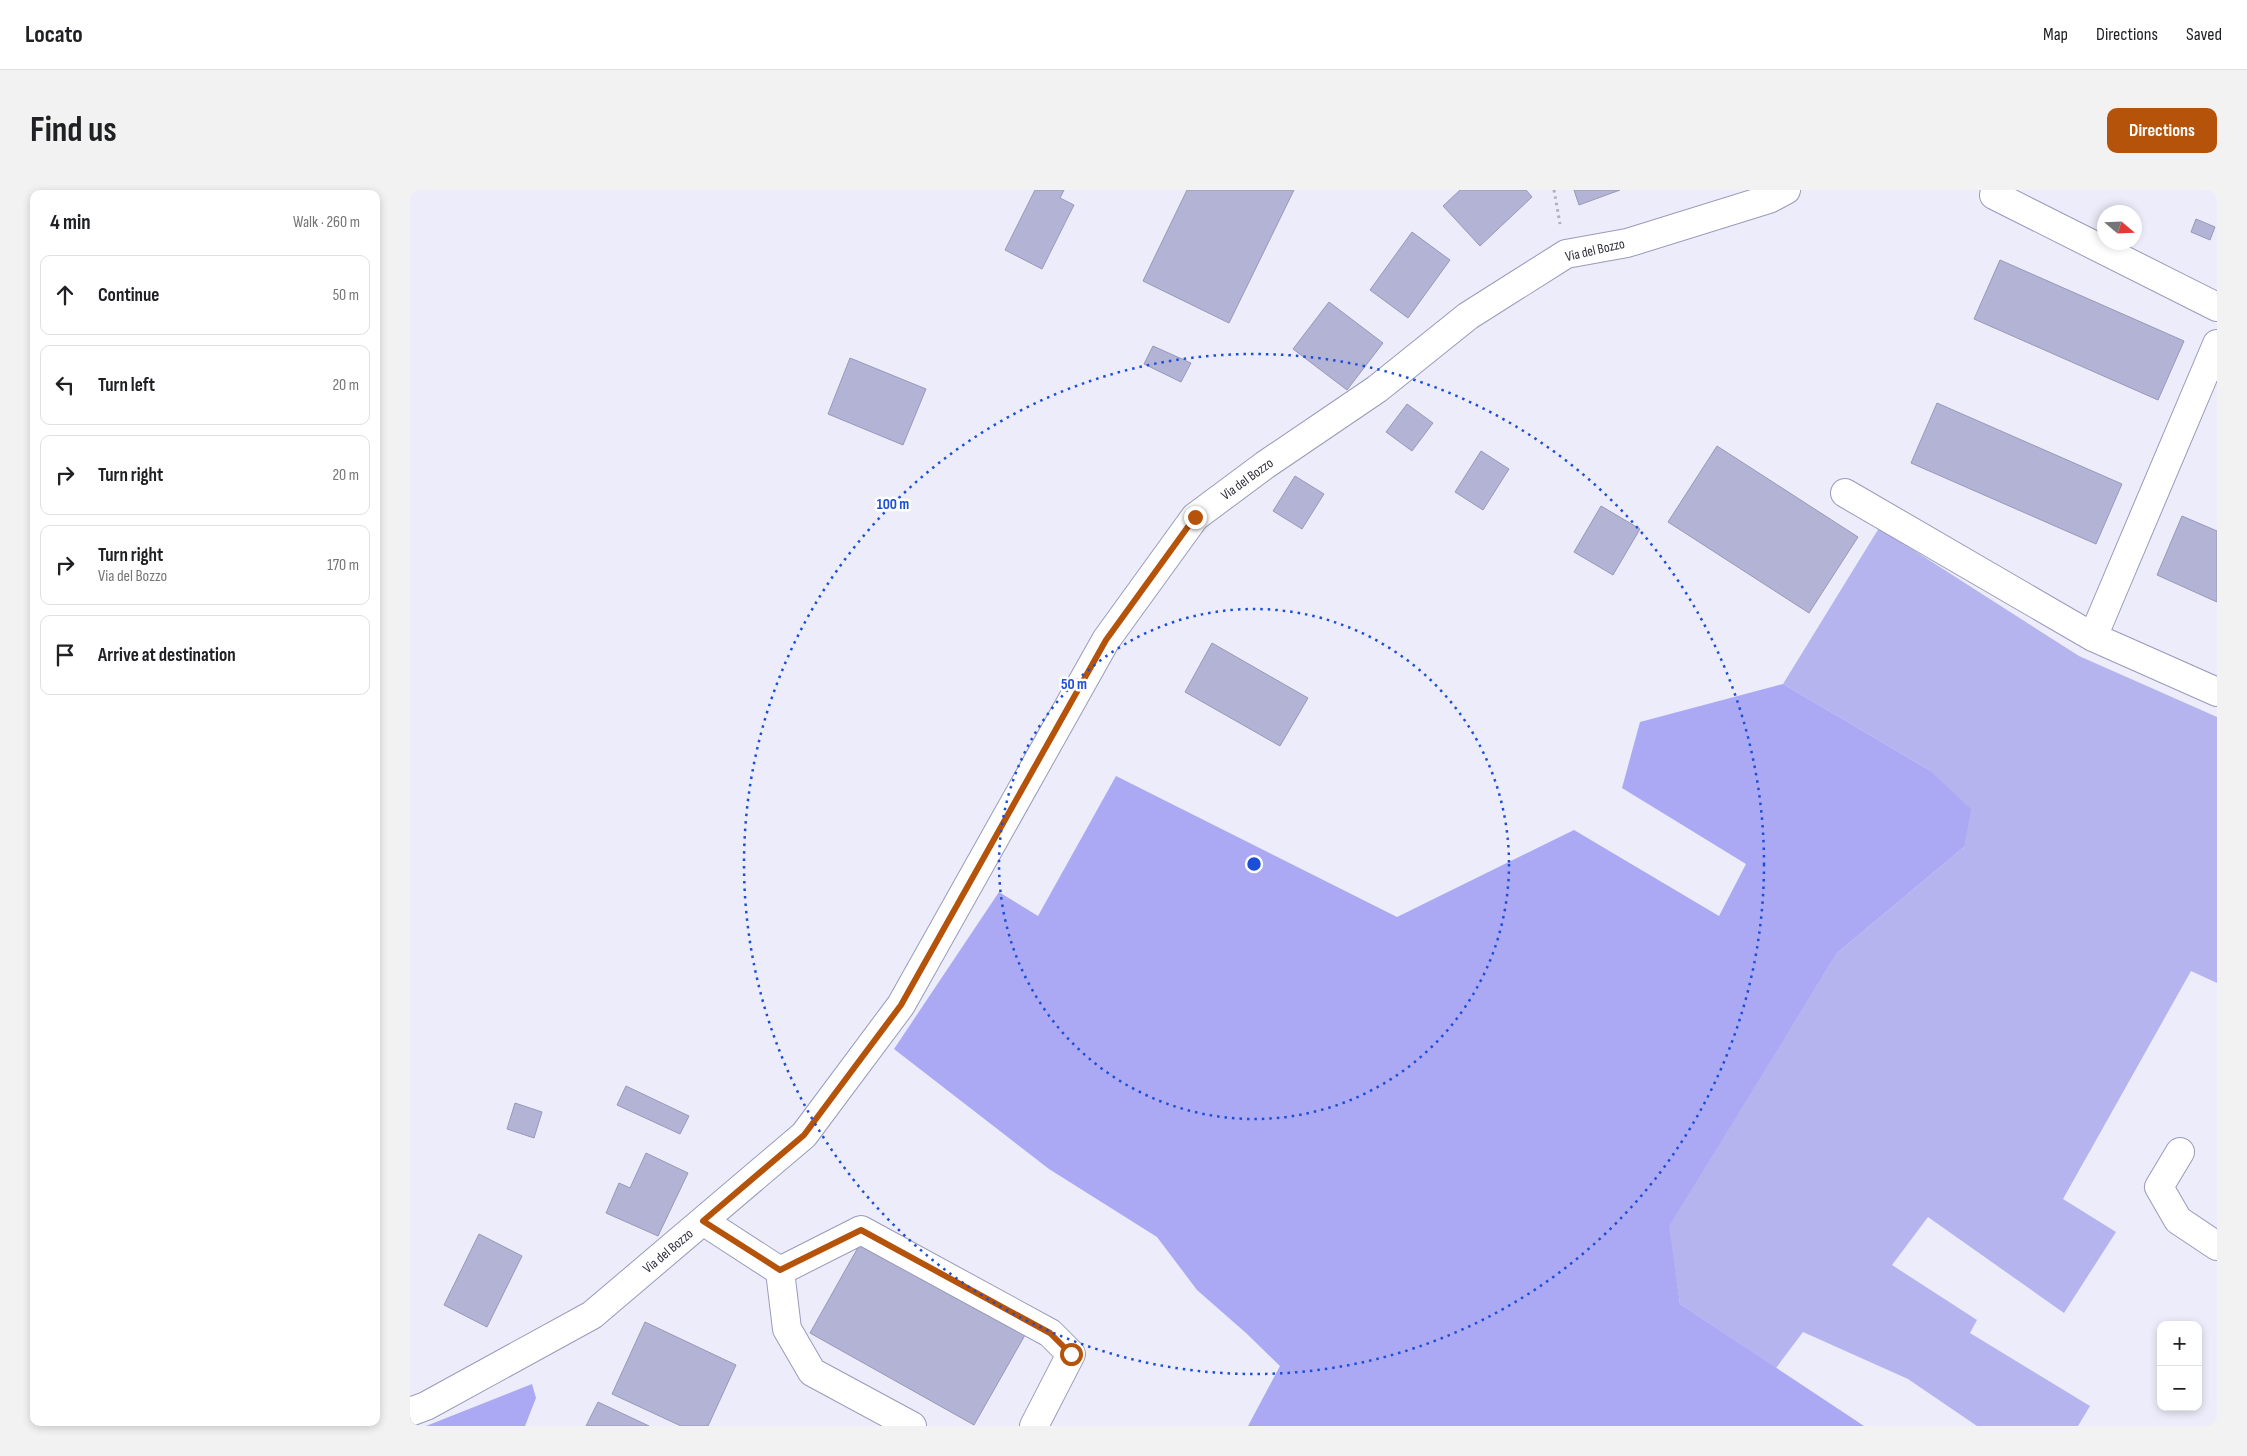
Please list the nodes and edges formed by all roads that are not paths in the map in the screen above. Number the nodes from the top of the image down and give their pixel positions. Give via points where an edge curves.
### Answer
1 (1786, 190) edge
2 (1989, 192) edge
3 (2217, 306) edge
4 (2217, 344) edge
5 (1845, 493) dead end
6 (2093, 637) junction
7 (2217, 692) edge
8 (2180, 1152) dead end
9 (703, 1221) junction
10 (2217, 1246) edge
11 (780, 1270) junction
12 (410, 1412) edge
13 (912, 1426) edge
14 (1034, 1426) edge

1 - 9 street, Via del Bozzo via 1769,199 1627,243 1566,254 1468,316 1376,390 1195,517 1106,640 901,1005 804,1135
2 - 3 street
4 - 6 street
5 - 6 street
6 - 7 street
8 - 10 street via 2159,1187 2178,1220
9 - 11 street
9 - 12 street, Via del Bozzo via 592,1315
11 - 13 street via 787,1329 812,1372
11 - 14 street via 861,1230 1050,1333 1071,1354

